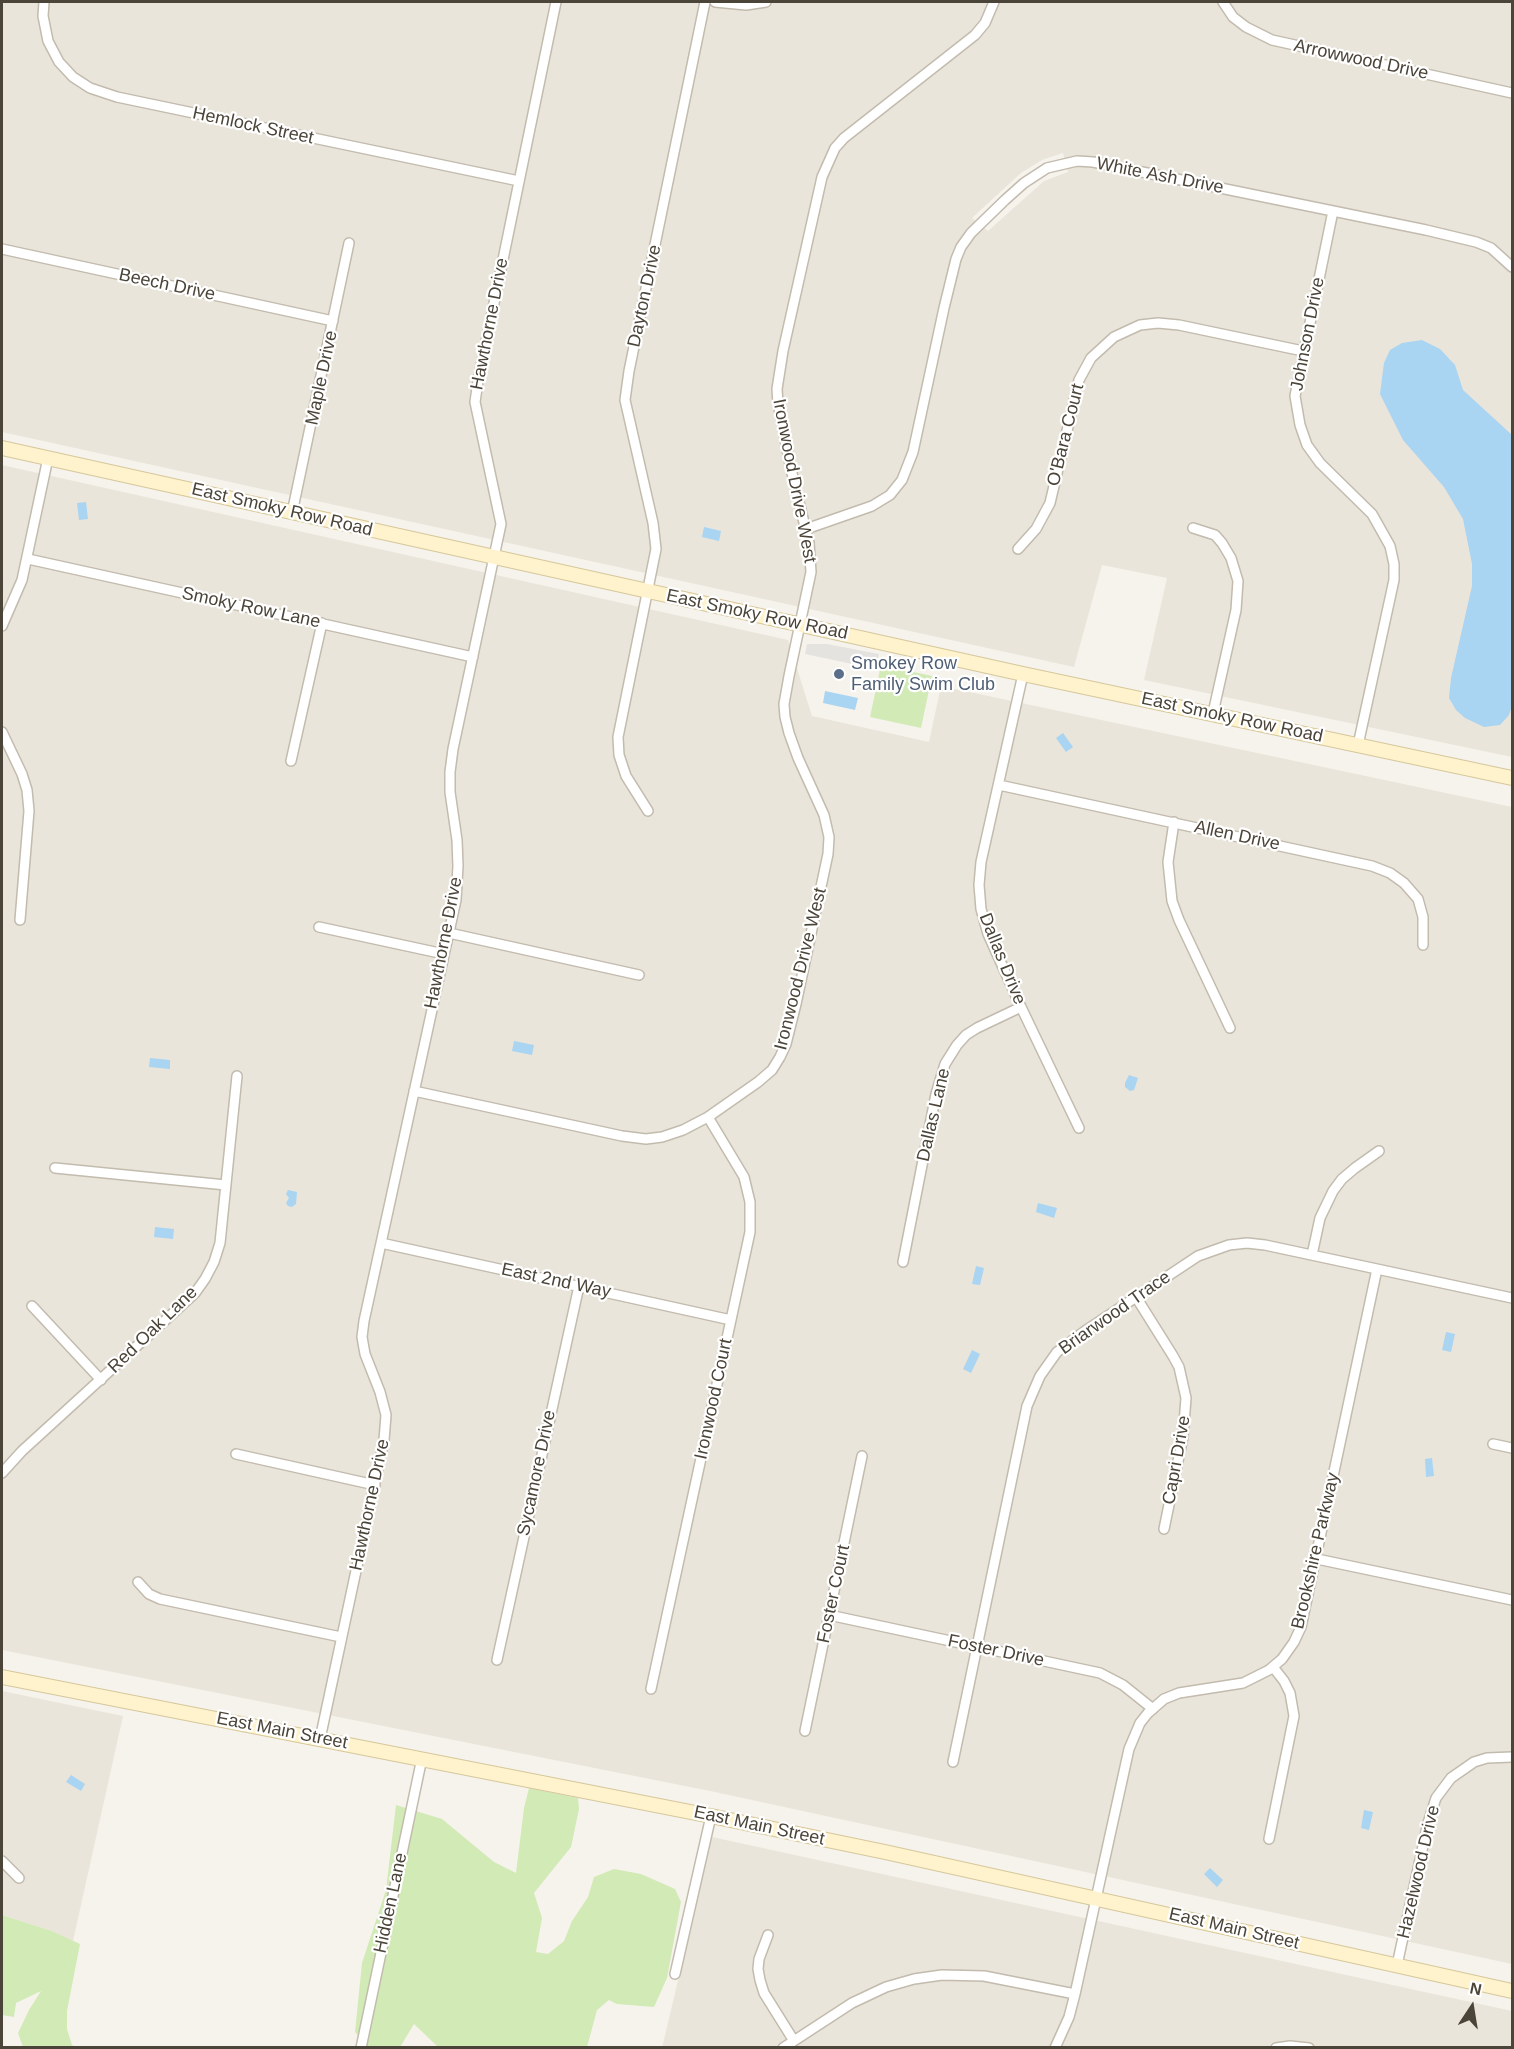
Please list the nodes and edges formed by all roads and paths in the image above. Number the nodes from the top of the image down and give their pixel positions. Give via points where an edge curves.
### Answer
1 (44, 2) edge
2 (556, 2) edge
3 (705, 2) edge
4 (715, 2) edge
5 (766, 2) edge
6 (993, 2) edge
7 (1223, 2) edge
8 (1512, 93) edge
9 (519, 181) junction
10 (1333, 211) junction
11 (350, 243) dead end
12 (2, 249) edge
13 (1512, 267) edge
14 (333, 321) junction
15 (1303, 351) junction
16 (2, 448) edge
17 (48, 458) junction
18 (292, 513) junction
19 (1193, 528) dead end
20 (806, 530) junction
21 (1018, 549) dead end
22 (495, 558) junction
23 (28, 559) junction
24 (648, 591) junction
25 (321, 623) junction
26 (800, 625) junction
27 (2, 626) edge
28 (473, 657) junction
29 (1023, 674) junction
30 (1213, 713) junction
31 (2, 732) edge
32 (1358, 745) junction
33 (291, 761) dead end
34 (1512, 778) edge
35 (999, 785) junction
36 (648, 811) dead end
37 (1174, 822) junction
38 (20, 920) dead end
39 (319, 927) dead end
40 (449, 933) junction
41 (1423, 945) dead end
42 (444, 954) junction
43 (639, 975) dead end
44 (1021, 1007) junction
45 (1230, 1028) dead end
46 (237, 1076) dead end
47 (414, 1090) junction
48 (708, 1117) junction
49 (1080, 1128) dead end
50 (1378, 1151) dead end
51 (55, 1168) dead end
52 (226, 1185) junction
53 (381, 1243) junction
54 (1312, 1255) junction
55 (903, 1262) dead end
56 (1377, 1269) junction
57 (579, 1286) junction
58 (1136, 1297) junction
59 (1512, 1298) edge
60 (32, 1306) dead end
61 (731, 1320) junction
62 (101, 1380) junction
63 (1493, 1444) dead end
64 (1512, 1448) edge
65 (236, 1454) dead end
66 (862, 1456) dead end
67 (2, 1473) edge
68 (375, 1485) junction
69 (1164, 1529) dead end
70 (1317, 1559) junction
71 (138, 1582) dead end
72 (1512, 1600) edge
73 (829, 1615) junction
74 (341, 1637) junction
75 (976, 1647) junction
76 (497, 1660) dead end
77 (1273, 1667) junction
78 (2, 1677) edge
79 (651, 1689) dead end
80 (1152, 1709) junction
81 (805, 1731) dead end
82 (320, 1739) junction
83 (1512, 1756) edge
84 (422, 1758) junction
85 (953, 1762) dead end
86 (711, 1816) junction
87 (1269, 1839) dead end
88 (2, 1861) edge
89 (20, 1878) dead end
90 (1097, 1898) junction
91 (768, 1935) dead end
92 (1397, 1965) junction
93 (675, 1974) dead end
94 (1512, 1991) edge
95 (1075, 1994) junction
96 (794, 2041) junction
97 (361, 2048) edge
98 (783, 2048) edge
99 (1055, 2048) edge
100 (1275, 2048) edge
101 (1309, 2048) edge

1 - 9 street, Hemlock Street via 48,41 59,62 90,88 117,97
2 - 9 street, Hawthorne Drive
3 - 24 street, Dayton Drive via 625,400 656,540
4 - 5 street
6 - 20 street, Ironwood Drive West via 985,23 975,35 844,138 822,177 777,389
7 - 8 street, Arrowwood Drive via 1233,17 1272,40
9 - 22 street, Hawthorne Drive via 475,402 500,515
10 - 13 street, White Ash Drive via 1476,242 1491,248
10 - 15 street, Johnson Drive
10 - 20 street, White Ash Drive via 1093,162 1059,164 1036,174 988,216 961,247 914,452 902,480 890,495 872,506
11 - 14 street, Maple Drive
12 - 14 street, Beech Drive
14 - 18 street, Maple Drive
15 - 21 street, O'Bara Court via 1158,323 1140,325 1114,337 1091,358 1078,380 1050,504 1036,529
15 - 32 street, Johnson Drive via 1295,396 1307,445 1372,514 1390,546 1394,564 1394,580
16 - 17 street, East Smoky Row Road
17 - 18 street, East Smoky Row Road
17 - 23 street
18 - 22 street, East Smoky Row Road
19 - 30 street via 1215,535 1222,543 1238,581 1236,610
20 - 26 street, Ironwood Drive West via 811,572
22 - 24 street, East Smoky Row Road
22 - 28 street, Hawthorne Drive
23 - 25 street, Smoky Row Lane
23 - 27 street
24 - 26 street, East Smoky Row Road
24 - 36 street, Dayton Drive via 618,737 626,776
25 - 28 street, Smoky Row Lane
25 - 33 street
26 - 29 street, East Smoky Row Road
26 - 48 street, Ironwood Drive West via 784,704 785,717 798,758 824,815 828,854 786,1044 772,1070
28 - 40 street, Hawthorne Drive via 450,772 458,883
29 - 30 street, East Smoky Row Road
29 - 35 street, Dallas Drive
30 - 32 street, East Smoky Row Road
31 - 38 street via 22,774 28,801 29,834
32 - 34 street, East Smoky Row Road
35 - 37 street, Allen Drive
35 - 44 street, Dallas Drive via 981,862 981,909
37 - 41 street, Allen Drive via 1390,873 1418,899 1424,917
37 - 45 street via 1168,862 1172,901
39 - 42 street
40 - 42 street, Hawthorne Drive
40 - 43 street
42 - 47 street, Hawthorne Drive
44 - 49 street, Dallas Drive
44 - 55 street, Dallas Lane via 966,1035 945,1064
46 - 52 street, Red Oak Lane
47 - 48 street, Ironwood Drive West via 646,1139 683,1130
47 - 53 street, Hawthorne Drive
48 - 61 street, Ironwood Court via 744,1177 750,1202 750,1232
50 - 54 street via 1333,1191 1320,1218
51 - 52 street
52 - 62 street, Red Oak Lane via 220,1243 205,1280
53 - 57 street, East 2nd Way
53 - 68 street, Hawthorne Drive via 362,1337 386,1415
54 - 56 street, Briarwood Trace
54 - 58 street, Briarwood Trace via 1264,1245 1229,1245 1198,1256
56 - 59 street, Briarwood Trace
56 - 70 street, Brookshire Parkway
57 - 61 street, East 2nd Way
57 - 76 street, Sycamore Drive
58 - 69 street, Capri Drive via 1176,1361 1186,1398 1183,1437
58 - 75 street, Briarwood Trace via 1057,1352 1034,1389 1027,1406
60 - 62 street
61 - 79 street, Ironwood Court
62 - 67 street, Red Oak Lane
63 - 64 street
65 - 68 street
66 - 73 street, Foster Court
68 - 74 street, Hawthorne Drive
70 - 72 street
70 - 77 street, Brookshire Parkway via 1301,1627
71 - 74 street via 160,1599
73 - 75 street, Foster Drive
73 - 81 street, Foster Court
74 - 82 street, Hawthorne Drive
75 - 80 street, Foster Drive via 1100,1673 1123,1685
75 - 85 street, Briarwood Trace
77 - 80 street, Brookshire Parkway via 1243,1683 1179,1693
77 - 87 street via 1290,1693 1294,1716
78 - 82 street, East Main Street
80 - 90 street, Brookshire Parkway via 1140,1723 1129,1749
82 - 84 street, East Main Street
83 - 92 street, Hazelwood Drive via 1474,1762 1451,1778 1436,1798
84 - 86 street, East Main Street
84 - 97 street, Hidden Lane
86 - 90 street, East Main Street
86 - 93 street
88 - 89 street
90 - 92 street, East Main Street
90 - 95 street, Brookshire Parkway
91 - 96 street via 759,1959 760,1980
92 - 94 street, East Main Street
95 - 96 street via 984,1976 924,1978 885,1987 852,2003
95 - 99 street, Brookshire Parkway
96 - 98 street
100 - 101 street

